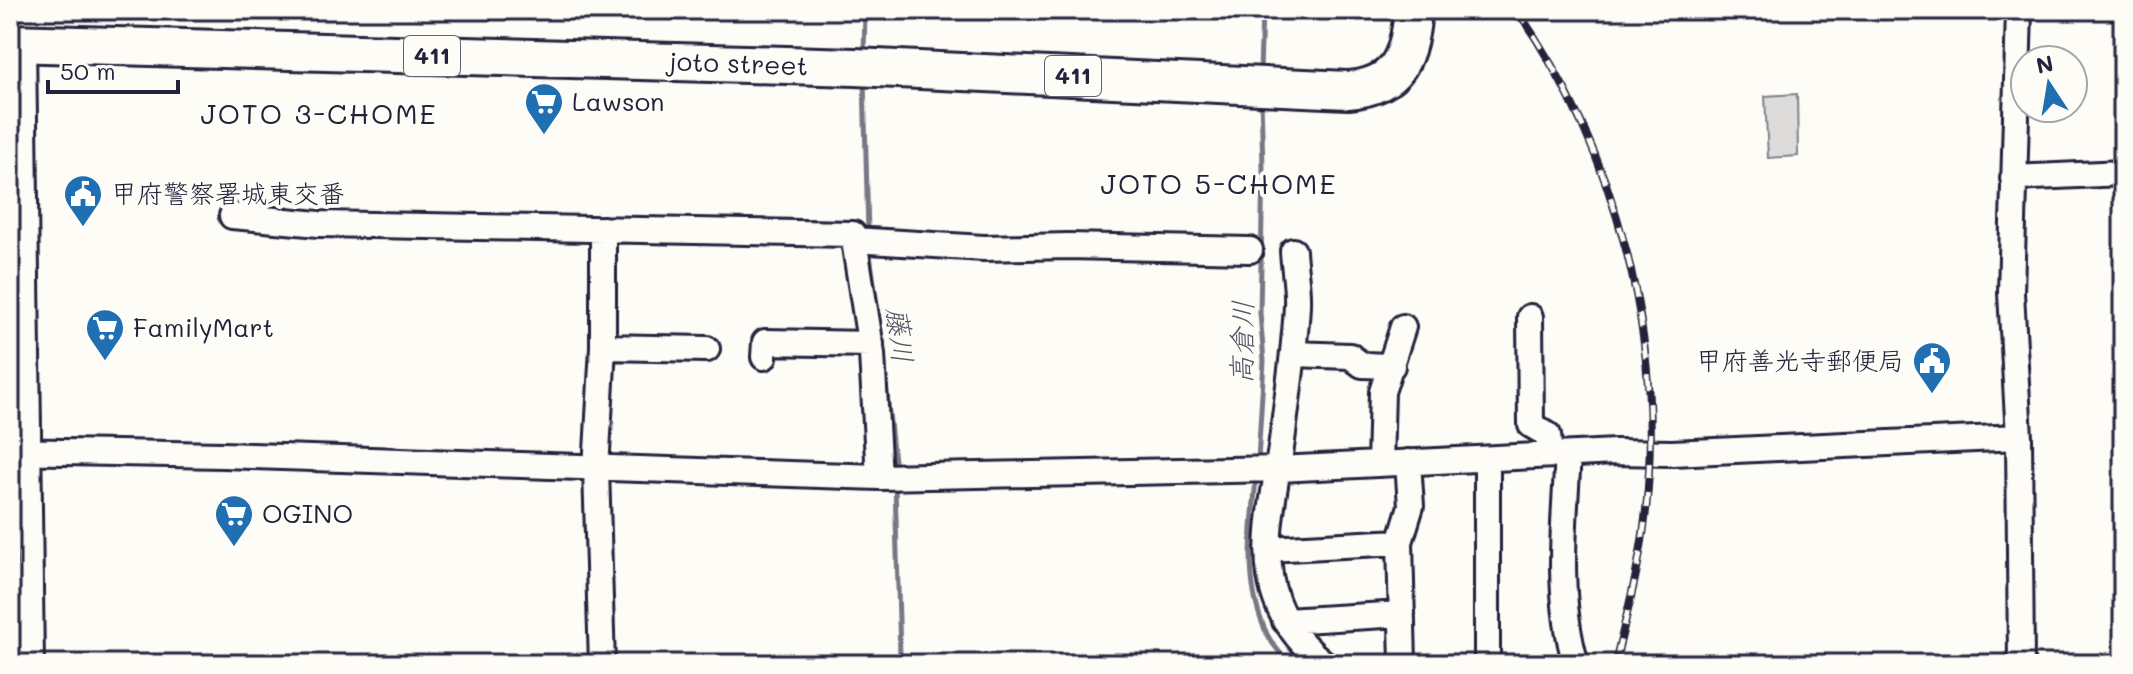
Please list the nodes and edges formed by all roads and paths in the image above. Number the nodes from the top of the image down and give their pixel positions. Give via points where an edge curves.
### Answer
1 (1413, 10) edge
2 (2019, 10) edge
3 (24, 43) edge
4 (2123, 173) edge
5 (2013, 178) junction
6 (232, 216) dead end
7 (603, 229) junction
8 (863, 241) junction
9 (1250, 250) dead end
10 (1293, 251) dead end
11 (1530, 317) dead end
12 (1403, 327) dead end
13 (871, 344) junction
14 (603, 347) junction
15 (707, 349) dead end
16 (1293, 354) junction
17 (764, 357) dead end
18 (1392, 366) junction
19 (2019, 437) junction
20 (28, 452) edge
21 (1559, 455) junction
22 (1487, 459) junction
23 (1408, 462) junction
24 (1380, 464) junction
25 (596, 469) junction
26 (1274, 469) junction
27 (890, 477) junction
28 (1400, 542) junction
29 (1268, 549) junction
30 (1402, 614) junction
31 (1285, 621) junction
32 (31, 664) edge
33 (48, 664) edge
34 (602, 664) edge
35 (1325, 664) edge
36 (1403, 664) edge
37 (1487, 664) edge
38 (1576, 664) edge
39 (2021, 664) edge

1 - 3 highway, joto street / 411 via 1411,41 1389,77 1348,90 864,67
2 - 5 street
3 - 20 street
4 - 5 street
5 - 19 street via 2011,293
6 - 7 street via 319,224
7 - 8 street via 853,234
7 - 14 street
8 - 9 street via 984,248
8 - 13 street
10 - 16 street
11 - 21 street via 1531,425 1548,435
12 - 18 street
13 - 17 street via 765,342
13 - 27 street
14 - 15 street
14 - 25 street
16 - 18 street via 1350,356 1362,365
16 - 26 street
18 - 24 street via 1382,392
19 - 21 street
19 - 39 street
20 - 25 street
20 - 32 street
20 - 33 street
21 - 22 street
21 - 38 street via 1562,552
22 - 23 street
22 - 37 street
23 - 24 street
23 - 28 street via 1411,506
24 - 26 street
25 - 27 street
25 - 34 street
26 - 27 street
26 - 29 street
28 - 29 street
28 - 30 street
29 - 31 street via 1273,591
30 - 31 street
30 - 36 street
31 - 35 street

